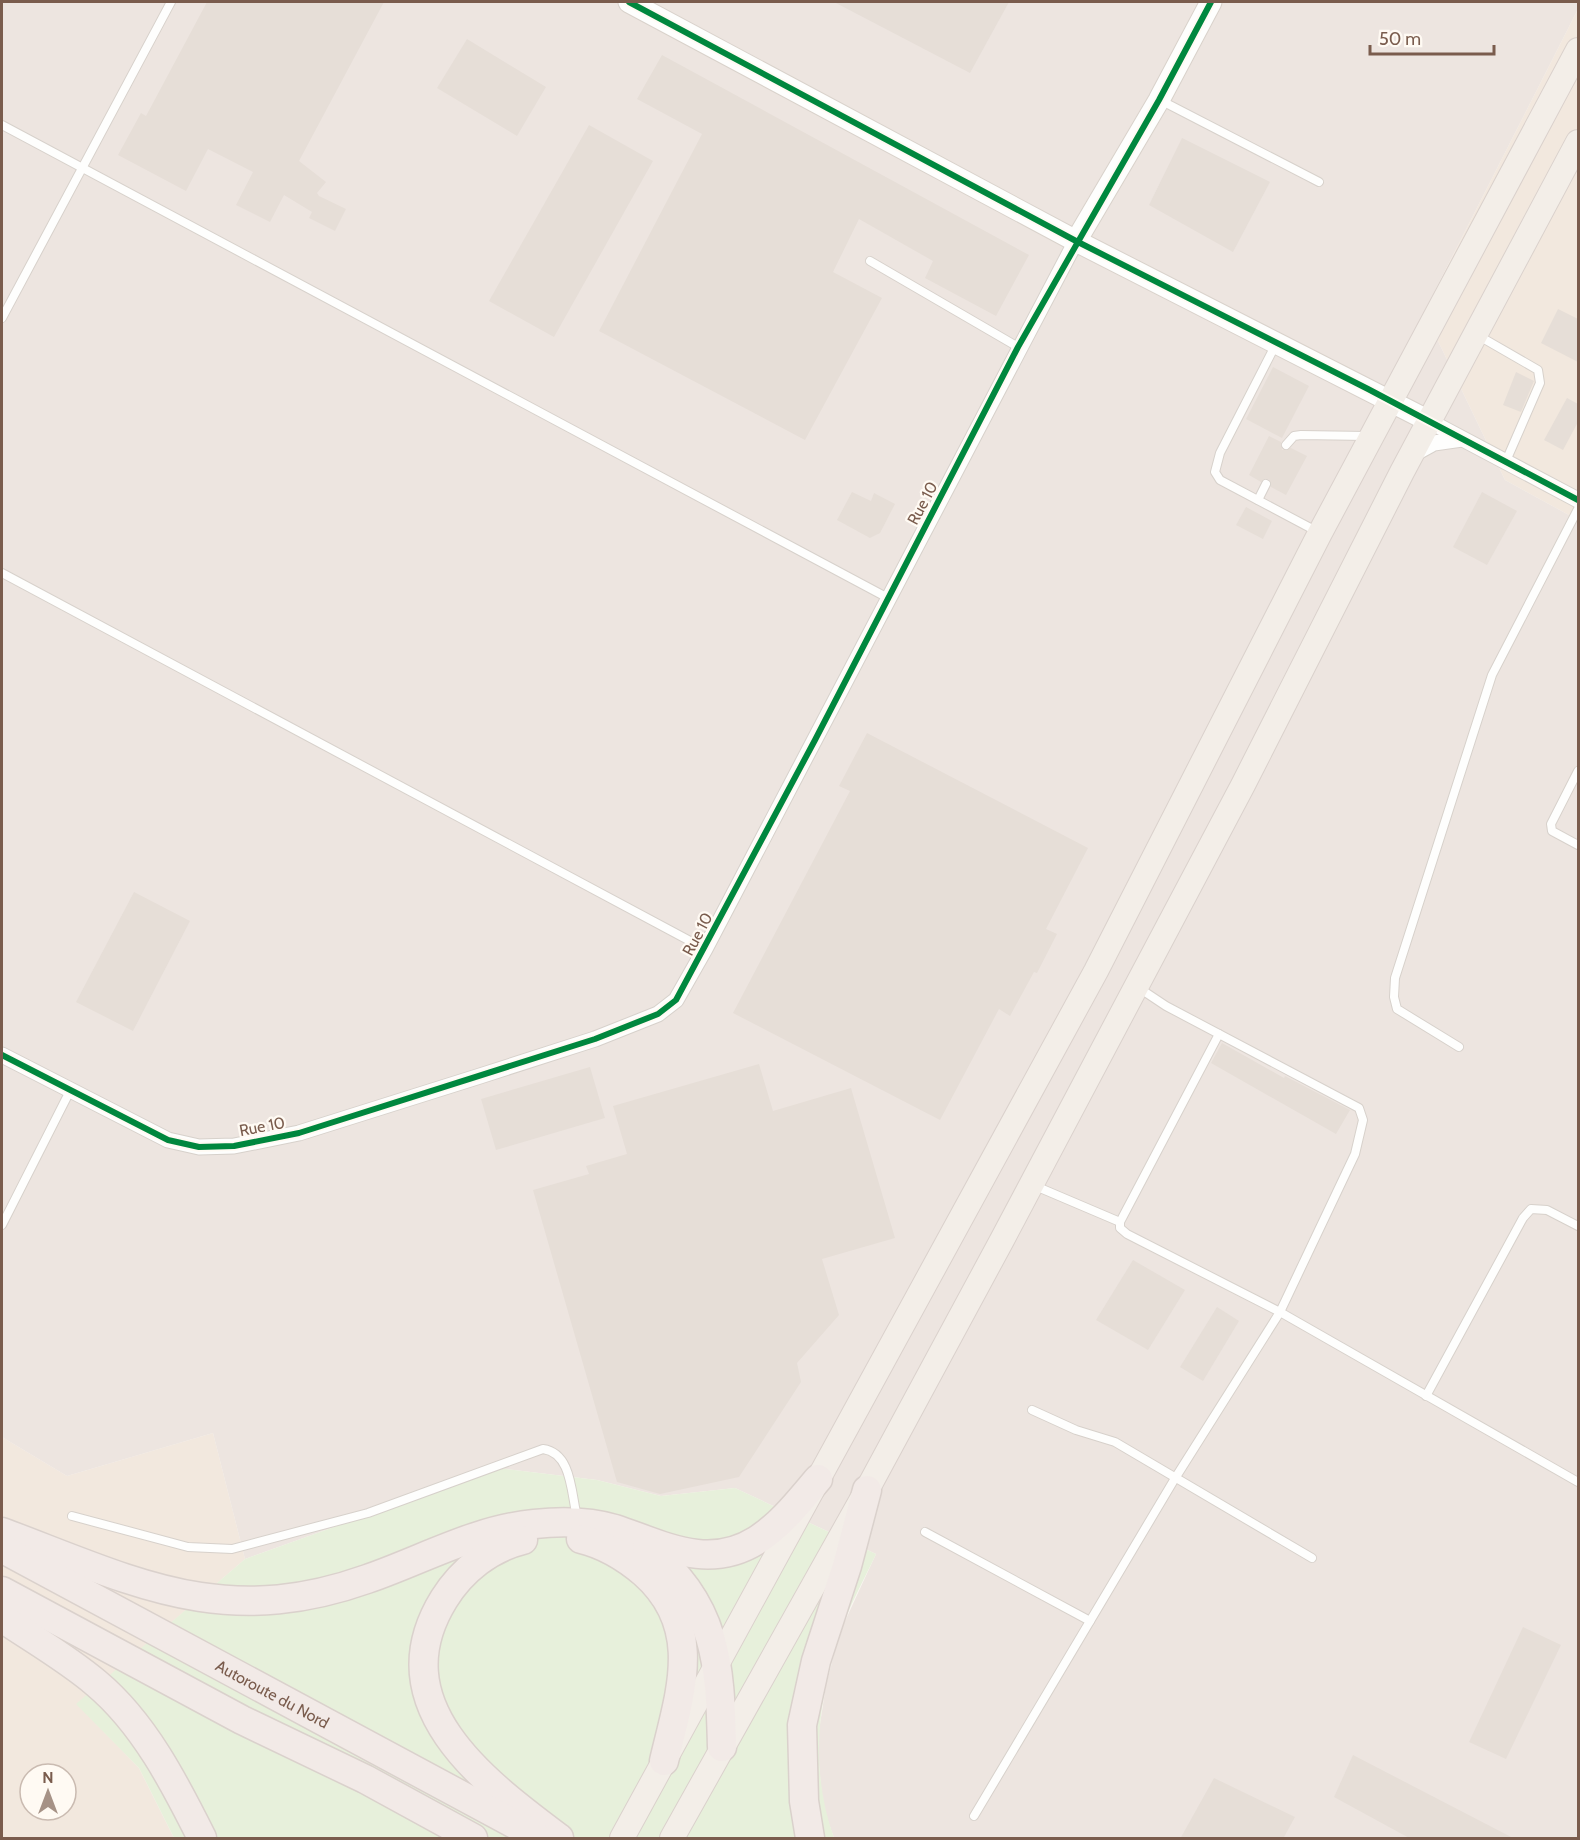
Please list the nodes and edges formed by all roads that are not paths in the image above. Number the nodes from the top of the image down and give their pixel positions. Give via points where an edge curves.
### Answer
1 (171, 2) edge
2 (629, 2) edge
3 (1206, 5) edge
4 (1578, 50) edge
5 (1159, 100) junction
6 (2, 125) edge
7 (1578, 142) edge
8 (81, 168) junction
9 (1319, 182) dead end
10 (1076, 241) junction
11 (870, 261) dead end
12 (2, 318) edge
13 (1475, 334) junction
14 (1277, 343) junction
15 (1018, 347) junction
16 (1390, 400) junction
17 (1429, 421) junction
18 (1371, 436) junction
19 (1465, 439) junction
20 (1286, 445) dead end
21 (1410, 456) junction
22 (1506, 461) junction
23 (1266, 484) dead end
24 (1578, 500) edge
25 (1258, 501) junction
26 (1578, 509) edge
27 (1320, 533) junction
28 (2, 573) edge
29 (888, 598) junction
30 (1578, 771) edge
31 (1578, 845) edge
32 (705, 949) junction
33 (1137, 987) junction
34 (1219, 1034) junction
35 (1459, 1047) dead end
36 (2, 1054) edge
37 (70, 1091) junction
38 (1031, 1185) junction
39 (1120, 1222) junction
40 (2, 1225) edge
41 (1578, 1227) edge
42 (1280, 1312) junction
43 (1426, 1396) junction
44 (1032, 1410) dead end
45 (818, 1479) junction
46 (1174, 1480) junction
47 (1578, 1482) edge
48 (867, 1490) junction
49 (72, 1516) dead end
50 (578, 1521) junction
51 (2, 1532) edge
52 (925, 1532) dead end
53 (636, 1539) junction
54 (2, 1548) edge
55 (1312, 1558) dead end
56 (2, 1591) edge
57 (2, 1618) edge
58 (1090, 1621) junction
59 (716, 1668) junction
60 (722, 1747) junction
61 (664, 1761) junction
62 (974, 1816) dead end
63 (674, 1834) edge
64 (202, 1839) edge
65 (473, 1839) edge
66 (543, 1839) edge
67 (559, 1839) edge
68 (622, 1839) edge
69 (810, 1839) edge

1 - 8 lane
2 - 10 street
3 - 5 street
4 - 16 main road
5 - 9 lane
5 - 10 street
6 - 8 lane
7 - 13 main road
8 - 12 lane
8 - 29 lane
10 - 14 street
10 - 15 street, Rue 10
11 - 15 lane
13 - 17 main road
13 - 22 lane via 1541,375
14 - 16 street
14 - 25 lane via 1216,462 1215,472 1220,480
15 - 29 street, Rue 10
16 - 17 street
16 - 18 main road
17 - 19 street
17 - 21 main road
18 - 20 lane via 1300,435
18 - 27 main road
19 - 21 street via 1434,443
19 - 22 street
21 - 33 main road
22 - 24 street
23 - 25 lane
25 - 27 lane
26 - 35 lane via 1492,675 1395,978 1397,1009
27 - 45 main road via 1096,971
28 - 32 lane
29 - 32 street, Rue 10
30 - 31 lane via 1551,824 1552,831
32 - 37 street, Rue 10 via 675,1000 658,1014 574,1046 299,1133 234,1146 199,1147 168,1140
33 - 34 lane
33 - 38 main road
34 - 39 lane
34 - 42 lane via 1359,1108 1363,1114 1355,1154
36 - 37 street, Rue 10
37 - 40 lane
38 - 39 lane
38 - 48 main road
39 - 42 lane via 1120,1228 1127,1234
41 - 43 lane via 1547,1210 1531,1209
42 - 43 lane
42 - 46 lane
43 - 47 lane
44 - 46 lane via 1115,1442
45 - 53 highway via 758,1539 738,1549 681,1553
45 - 59 main road
46 - 55 lane
46 - 58 lane
48 - 60 main road
48 - 69 highway via 816,1661 802,1725 804,1801
49 - 50 lane via 188,1546 232,1549 368,1513 543,1449 555,1450 563,1459
50 - 51 highway via 508,1526 366,1580 306,1598 271,1602 229,1602 129,1582
50 - 53 highway
52 - 58 lane
53 - 59 highway via 686,1584 709,1630
54 - 66 highway, Autoroute du Nord
56 - 65 highway
57 - 64 highway via 97,1683 138,1728
58 - 62 lane
59 - 60 highway
59 - 61 main road
60 - 63 main road
61 - 67 highway via 680,1691 683,1648 677,1617 653,1582 615,1551 560,1535 506,1544 463,1573 430,1628 424,1652 427,1696 462,1755
61 - 68 main road

